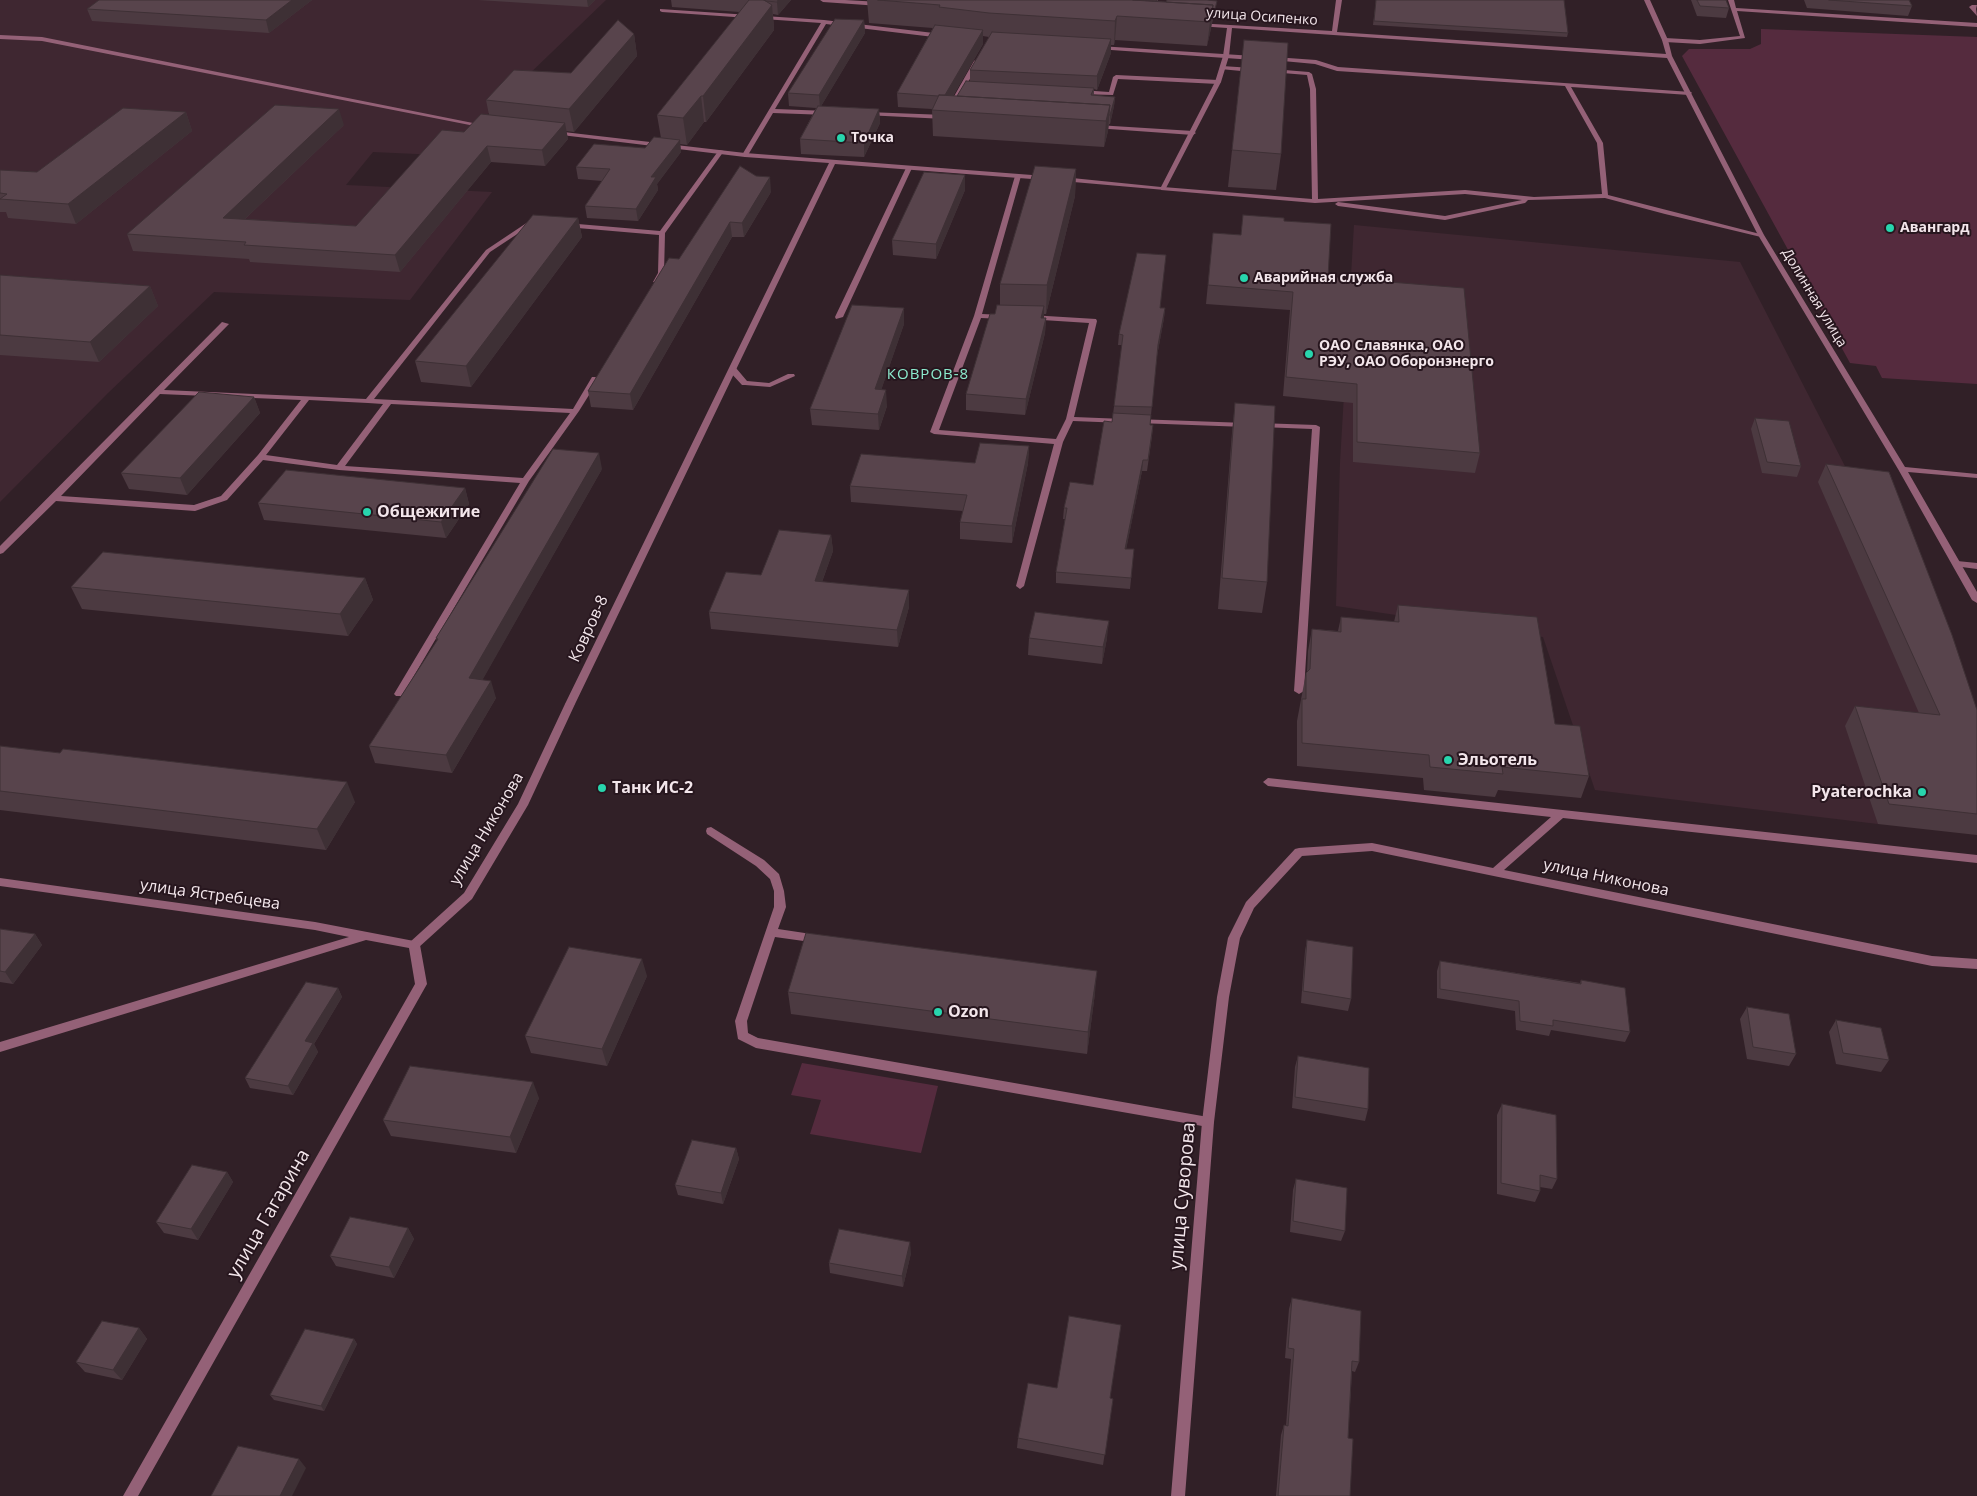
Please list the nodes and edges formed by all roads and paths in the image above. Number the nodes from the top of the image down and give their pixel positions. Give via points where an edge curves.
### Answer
1 (823, 0) edge
2 (1338, 0) edge
3 (1647, 0) edge
4 (1731, 0) edge
5 (885, 4) dead end
6 (1977, 7) edge
7 (1735, 9) junction
8 (662, 10) dead end
9 (1977, 14) edge
10 (824, 22) junction
11 (1191, 24) edge
12 (1977, 25) edge
13 (1230, 26) junction
14 (1334, 32) junction
15 (946, 36) edge
16 (0, 37) edge
17 (1665, 40) junction
18 (1087, 47) edge
19 (980, 56) edge
20 (1226, 56) junction
21 (1669, 56) junction
22 (1262, 58) edge
23 (1271, 59) edge
24 (1222, 68) junction
25 (1218, 82) junction
26 (1567, 85) junction
27 (962, 86) junction
28 (972, 86) edge
29 (1071, 91) edge
30 (1689, 92) junction
31 (770, 111) junction
32 (838, 113) edge
33 (858, 114) edge
34 (946, 117) junction
35 (956, 118) edge
36 (488, 126) edge
37 (1094, 127) edge
38 (547, 132) edge
39 (1193, 133) junction
40 (721, 151) junction
41 (745, 154) junction
42 (833, 162) junction
43 (909, 168) junction
44 (1018, 176) junction
45 (1163, 189) junction
46 (1605, 196) junction
47 (1534, 199) junction
48 (1314, 201) junction
49 (540, 224) edge
50 (558, 225) edge
51 (662, 232) junction
52 (1761, 235) junction
53 (651, 290) edge
54 (978, 316) junction
55 (839, 317) dead end
56 (1015, 317) edge
57 (1025, 317) edge
58 (225, 324) dead end
59 (733, 370) junction
60 (600, 371) edge
61 (791, 376) dead end
62 (158, 392) junction
63 (307, 398) junction
64 (368, 401) junction
65 (390, 402) junction
66 (575, 411) junction
67 (1070, 419) junction
68 (1059, 442) junction
69 (261, 457) junction
70 (339, 468) junction
71 (1902, 470) junction
72 (1977, 476) edge
73 (525, 481) junction
74 (54, 498) junction
75 (0, 551) edge
76 (1957, 564) junction
77 (1977, 566) edge
78 (1020, 586) dead end
79 (1977, 600) edge
80 (1299, 691) dead end
81 (399, 694) dead end
82 (554, 741) joint
83 (1268, 782) dead end
84 (1561, 814) junction
85 (711, 831) dead end
86 (1977, 859) edge
87 (1495, 872) junction
88 (0, 882) edge
89 (1250, 905) joint
90 (772, 932) junction
91 (364, 936) junction
92 (831, 941) edge
93 (414, 945) junction
94 (1977, 964) edge
95 (0, 1047) edge
96 (1208, 1122) junction
97 (130, 1496) edge
98 (1178, 1496) edge

1 - 5 street
2 - 14 street
3 - 17 street, Долинная улица
4 - 7 street
6 - 9 street via 1972,7
7 - 12 street
7 - 17 street via 1743,38 1700,42
8 - 10 street
10 - 15 street
10 - 31 street
11 - 13 street, улица Осипенко
13 - 14 street, улица Осипенко
13 - 20 street
14 - 21 street, улица Осипенко
16 - 36 street via 42,39
17 - 21 street, Долинная улица
18 - 20 street
19 - 27 street
20 - 22 street
20 - 24 street
21 - 30 street, Долинная улица
23 - 26 street via 1316,62 1337,70
24 - 25 street
24 - 48 street via 1309,74 1313,89
25 - 29 street via 1116,77 1111,94
25 - 39 street
26 - 30 street
26 - 46 street via 1600,143
27 - 28 street
27 - 34 street
30 - 52 street, Долинная улица
31 - 32 street
31 - 41 street
33 - 34 street
34 - 35 street
37 - 39 street
38 - 40 street
39 - 45 street
40 - 41 street
40 - 51 street
41 - 42 street
42 - 43 street
42 - 59 street, Ковров-8
43 - 44 street
43 - 55 street
44 - 45 street
44 - 54 street
45 - 48 street
46 - 47 street
46 - 52 street
47 - 48 street via 1465,192
47 - 48 street via 1445,218
49 - 64 street via 530,223 488,251
50 - 51 street
51 - 53 street via 661,273
52 - 71 street, Долинная улица
54 - 56 street
54 - 68 street via 934,432
57 - 67 street via 1093,321
58 - 62 street
59 - 61 street via 745,383 770,385
59 - 82 street, Ковров-8 via 635,567
60 - 66 street
62 - 63 street
62 - 74 street
63 - 64 street
63 - 69 street
64 - 65 street
65 - 66 street
65 - 70 street
66 - 73 street
67 - 68 street
67 - 80 street via 1316,427
68 - 78 street
69 - 70 street
69 - 74 street via 224,498 195,508
70 - 73 street
71 - 72 street
71 - 76 street, Долинная улица
73 - 81 street
74 - 75 street
76 - 77 street
76 - 79 street, Долинная улица
82 - 93 street, улица Никонова via 523,805 468,896
83 - 84 street
84 - 86 street
84 - 87 street
85 - 90 street via 760,862 776,877 780,907
87 - 89 street, улица Никонова via 1372,847 1299,852
87 - 94 street, улица Никонова via 1932,961
88 - 91 street, улица Ястребцева via 314,926
89 - 96 street, улица Суворова via 1234,938 1223,997
90 - 92 street
90 - 96 street via 741,1021 742,1036 756,1043
91 - 93 street, улица Ястребцева
91 - 95 street
93 - 97 street, улица Гагарина via 421,984
96 - 98 street, улица Суворова

